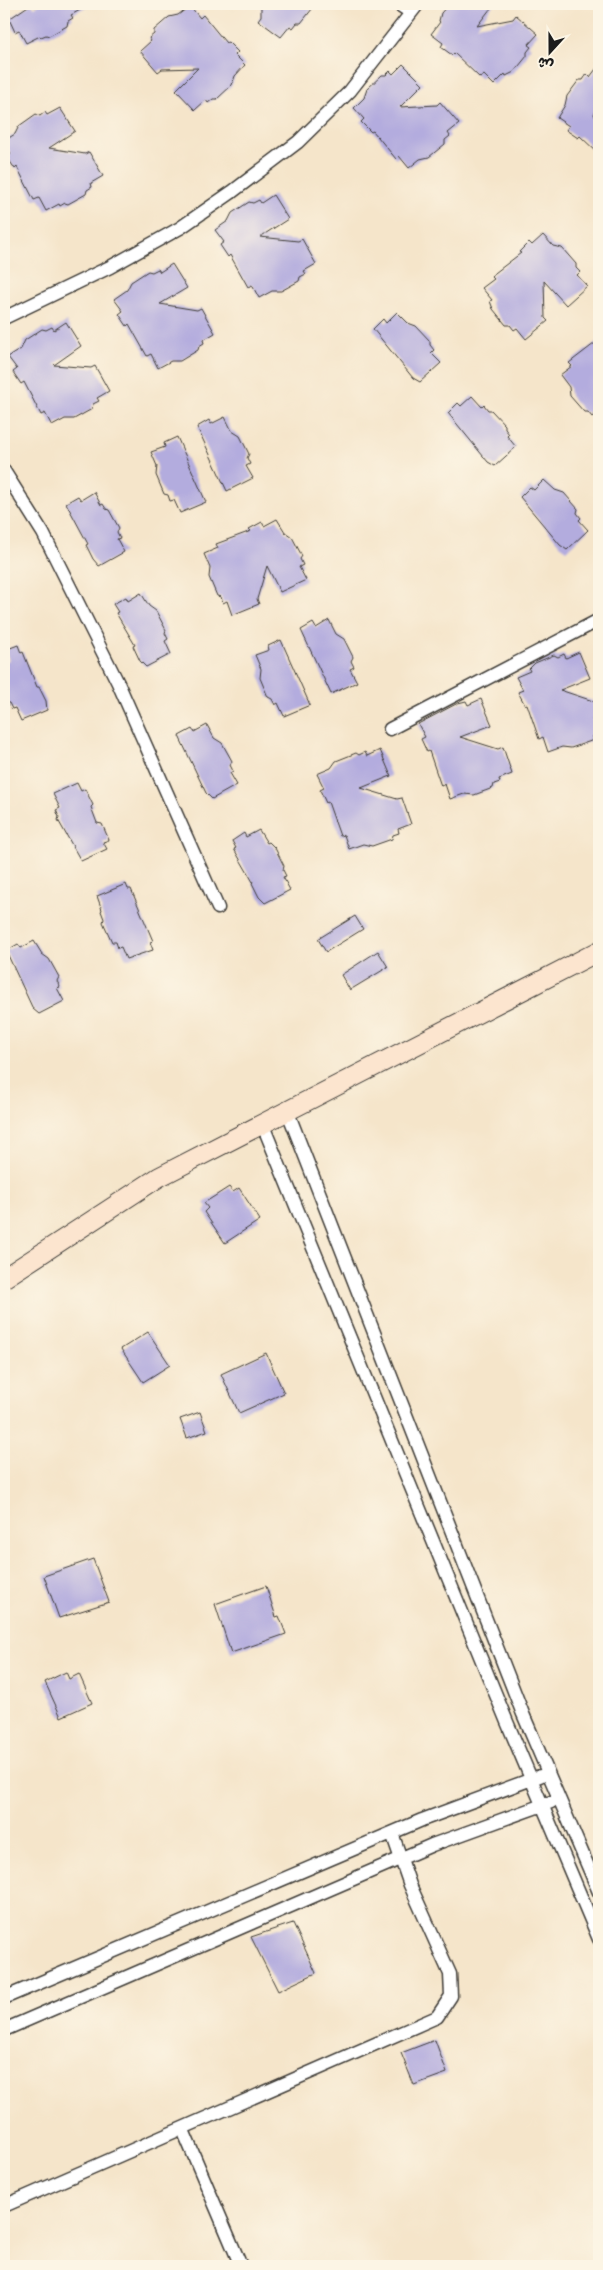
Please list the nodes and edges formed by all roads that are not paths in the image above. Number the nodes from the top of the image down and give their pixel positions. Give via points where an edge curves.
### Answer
1 (398, 4) edge
2 (414, 8) edge
3 (4, 318) edge
4 (4, 471) edge
5 (599, 620) edge
6 (390, 729) dead end
7 (218, 908) dead end
8 (599, 951) edge
9 (287, 1110) junction
10 (262, 1123) junction
11 (4, 1278) edge
12 (549, 1772) junction
13 (532, 1779) junction
14 (560, 1798) junction
15 (544, 1805) junction
16 (392, 1833) junction
17 (401, 1858) junction
18 (599, 1892) edge
19 (599, 1939) edge
20 (4, 1998) edge
21 (4, 2030) edge
22 (183, 2130) junction
23 (4, 2206) edge
24 (241, 2266) edge

1 - 2 street
2 - 3 street via 350,91 298,142 232,192 180,228 110,267
4 - 7 street via 43,533 118,683
5 - 6 street
8 - 9 street
9 - 10 street
9 - 12 street via 523,1714
10 - 11 street via 159,1177
10 - 13 street
12 - 13 street
12 - 14 street
13 - 15 street
13 - 16 street
14 - 15 street
14 - 18 street
15 - 17 street
15 - 19 street
16 - 17 street
16 - 20 street
17 - 21 street
17 - 22 street via 450,1974 451,1996 437,2017
22 - 23 street
22 - 24 street

